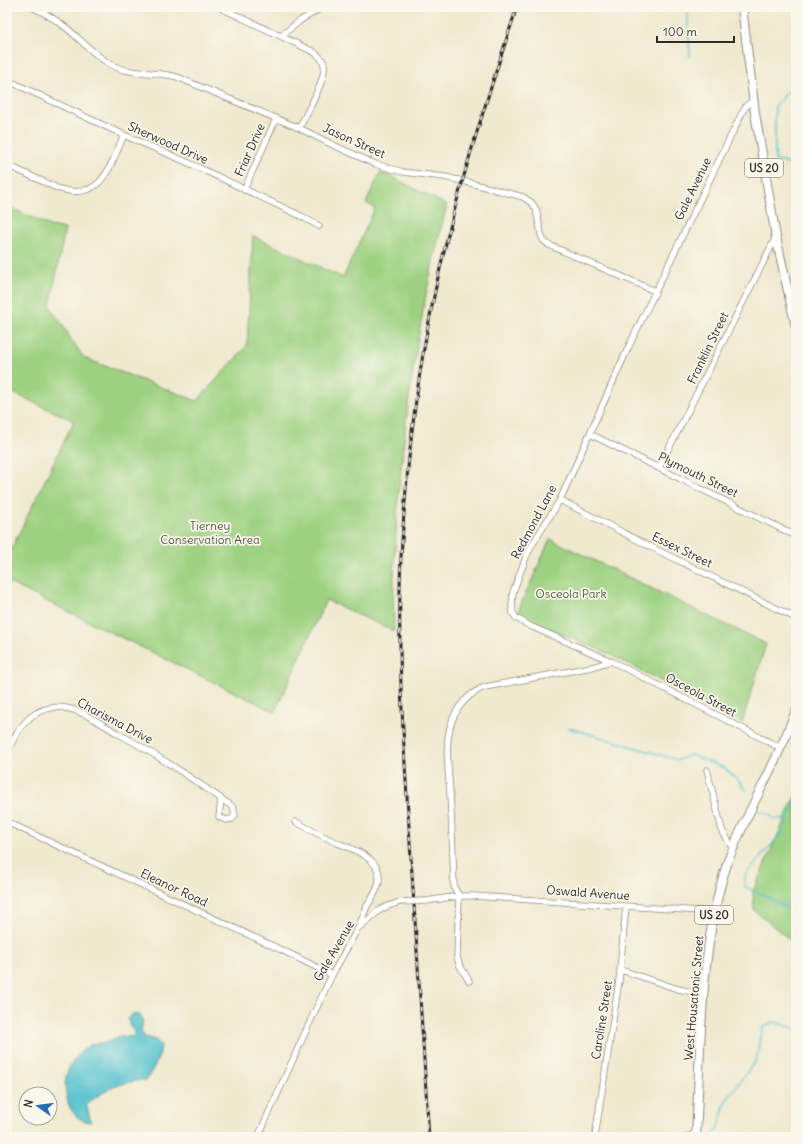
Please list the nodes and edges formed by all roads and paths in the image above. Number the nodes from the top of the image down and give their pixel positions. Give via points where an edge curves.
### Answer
1 (32, 7) edge
2 (219, 7) edge
3 (323, 7) edge
4 (742, 7) edge
5 (281, 36) junction
6 (7, 80) edge
7 (754, 100) junction
8 (276, 119) junction
9 (299, 128) junction
10 (124, 135) junction
11 (7, 165) edge
12 (244, 190) junction
13 (320, 226) dead end
14 (776, 237) junction
15 (655, 291) junction
16 (796, 327) edge
17 (590, 434) junction
18 (659, 468) junction
19 (560, 500) junction
20 (796, 536) edge
21 (796, 618) edge
22 (611, 661) junction
23 (796, 710) edge
24 (781, 748) junction
25 (7, 752) edge
26 (707, 770) dead end
27 (221, 799) dead end
28 (7, 822) edge
29 (296, 822) dead end
30 (733, 849) junction
31 (459, 896) junction
32 (626, 906) junction
33 (715, 912) junction
34 (358, 928) junction
35 (621, 970) junction
36 (332, 975) junction
37 (469, 981) dead end
38 (704, 994) junction
39 (696, 1135) edge
40 (258, 1137) edge
41 (595, 1137) edge
42 (687, 1137) edge

1 - 8 street, Jason Street via 58,22 114,66 178,77
2 - 5 street
3 - 5 street
4 - 7 highway, US 20
5 - 9 street via 314,52 324,63 320,84
6 - 10 street, Sherwood Drive
7 - 14 highway, US 20
7 - 15 street, Gale Avenue via 742,113
8 - 9 street, Jason Street
8 - 12 street, Friar Drive
9 - 15 street, Jason Street via 390,169 463,181 523,197 536,209 538,227 543,240 549,245
10 - 11 street via 100,182 95,187 80,192 65,191
10 - 12 street, Sherwood Drive
12 - 13 street, Sherwood Drive
14 - 16 highway, US 20
14 - 18 street, Franklin Street
15 - 17 street, Redmond Lane
17 - 18 street, Plymouth Street
17 - 19 street, Redmond Lane
18 - 20 street, Plymouth Street
19 - 21 street, Essex Street via 651,548
19 - 22 street, Redmond Lane via 526,557 513,592 513,613 525,624
22 - 24 street, Osceola Street
22 - 31 street via 485,686 472,693 460,706 452,719 448,765 454,887
23 - 24 highway, West Housatonic Street / US 20
24 - 30 highway, West Housatonic Street / US 20
25 - 27 street, Charisma Drive via 20,728 33,714 55,707 67,709 94,720 155,754
26 - 30 street via 722,830
28 - 36 street, Eleanor Road
29 - 34 street via 360,853 376,867 378,887
30 - 33 highway, West Housatonic Street / US 20
31 - 32 street, Oswald Avenue
31 - 34 street, Gale Avenue, bridge via 400,902 380,910
31 - 37 street via 457,956
32 - 33 street, Oswald Avenue
32 - 35 street, Caroline Street
33 - 38 highway, West Housatonic Street / US 20
34 - 36 street, Gale Avenue
35 - 38 street via 678,989
35 - 41 street, Caroline Street
36 - 40 street, Gale Avenue
38 - 39 highway, West Housatonic Street / US 20
39 - 42 street

